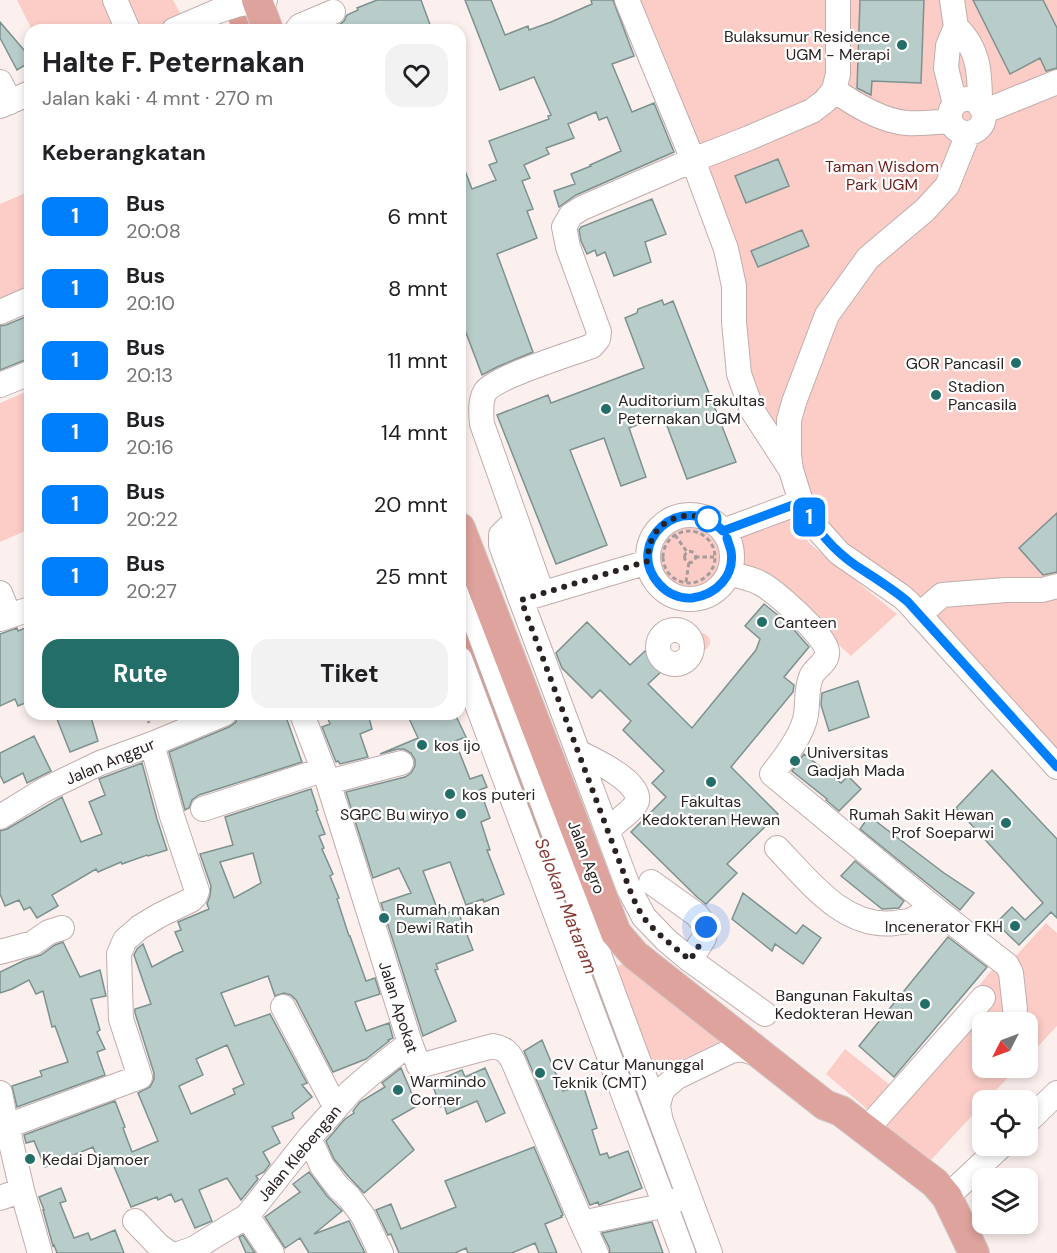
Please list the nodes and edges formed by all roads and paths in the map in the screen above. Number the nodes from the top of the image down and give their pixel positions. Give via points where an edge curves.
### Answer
1 (115, 0) edge
2 (627, 0) edge
3 (838, 0) edge
4 (951, 0) edge
5 (239, 8) edge
6 (333, 12) dead end
7 (125, 24) edge
8 (192, 24) edge
9 (260, 24) edge
10 (305, 24) edge
11 (956, 27) junction
12 (1057, 82) edge
13 (834, 90) junction
14 (982, 109) junction
15 (958, 120) junction
16 (693, 160) junction
17 (24, 302) edge
18 (0, 312) edge
19 (24, 375) edge
20 (0, 385) edge
21 (791, 470) junction
22 (801, 502) junction
23 (723, 531) junction
24 (675, 535) junction
25 (466, 543) edge
26 (687, 552) junction
27 (695, 557) junction
28 (648, 561) junction
29 (689, 562) junction
30 (722, 565) junction
31 (1057, 586) edge
32 (680, 589) junction
33 (466, 597) edge
34 (532, 597) junction
35 (492, 610) junction
36 (920, 615) junction
37 (676, 630) dead end
38 (466, 674) edge
39 (210, 720) edge
40 (304, 720) edge
41 (152, 744) junction
42 (578, 752) junction
43 (401, 763) dead end
44 (1057, 766) edge
45 (325, 776) junction
46 (203, 809) dead end
47 (0, 817) edge
48 (607, 830) junction
49 (777, 848) dead end
50 (651, 882) dead end
51 (934, 908) junction
52 (62, 928) dead end
53 (0, 952) edge
54 (690, 960) junction
55 (983, 998) dead end
56 (283, 1007) dead end
57 (1015, 1009) dead end
58 (765, 1014) dead end
59 (410, 1043) junction
60 (761, 1055) junction
61 (1057, 1078) edge
62 (0, 1093) edge
63 (1057, 1093) edge
64 (1038, 1096) edge
65 (825, 1105) junction
66 (336, 1108) junction
67 (1038, 1111) edge
68 (660, 1118) junction
69 (4, 1122) edge
70 (866, 1130) junction
71 (309, 1138) junction
72 (974, 1156) edge
73 (988, 1156) edge
74 (11, 1194) edge
75 (939, 1195) junction
76 (671, 1202) junction
77 (247, 1216) junction
78 (135, 1221) dead end
79 (582, 1223) junction
80 (40, 1253) edge
81 (169, 1253) edge
82 (181, 1253) edge
83 (272, 1253) edge
84 (381, 1253) edge
85 (596, 1253) edge
86 (670, 1253) edge
87 (683, 1253) edge
88 (710, 1253) edge
89 (957, 1253) edge
90 (974, 1253) edge

1 - 7 street
2 - 16 street
3 - 13 street via 838,74
4 - 11 street
5 - 8 street
5 - 9 main road
6 - 10 street
11 - 14 street via 973,49 980,75
11 - 15 street via 948,46 946,68
12 - 14 street
13 - 15 street via 857,106 906,123
13 - 16 street via 812,111
14 - 15 street via 982,124 974,132
15 - 21 street via 947,186 868,258 826,315 789,420
16 - 21 street via 730,267 739,374 752,410
16 - 34 street via 571,215 564,227 568,247 599,332 598,339 592,346 510,376 485,392 482,424 517,524
17 - 18 street
19 - 20 street
21 - 22 street
22 - 23 street
22 - 36 street via 839,553 901,596
23 - 28 street via 706,518 679,516 657,530
23 - 30 street via 731,552 731,567
24 - 26 path
24 - 30 path via 686,531 702,534
24 - 32 path via 666,545 664,560
25 - 35 main road, Jalan Agro
26 - 27 path
26 - 29 path via 684,557
27 - 29 path
27 - 30 path
28 - 32 street via 664,589
28 - 34 street
29 - 32 path
30 - 32 path via 714,566 702,579
30 - 32 street via 725,580 715,590 702,597 688,598
30 - 51 street via 762,584 786,603 817,633 828,653 810,678 806,716 800,731 772,774
31 - 36 street via 942,595
32 - 37 street
33 - 68 street
34 - 35 street
34 - 42 street
35 - 60 main road, Jalan Agro via 616,933 635,955
36 - 44 street
38 - 76 street
39 - 41 street, Jalan Anggur
40 - 45 street, Jalan Apokat
41 - 47 street, Jalan Anggur via 100,763
41 - 69 street via 197,891 191,900 140,927 125,940 119,954 122,1019 140,1077
42 - 48 street
42 - 48 street via 615,772 636,791 633,807
43 - 45 street via 339,778
45 - 46 street
45 - 59 street, Jalan Apokat
48 - 54 street via 644,917
49 - 51 street via 830,901 869,922 908,921
50 - 54 street via 697,915 706,927
51 - 57 street via 1007,965
52 - 53 street via 33,943
54 - 58 street
55 - 70 street
56 - 66 street
59 - 66 street, Jalan Klebengan
59 - 79 street, Jalan Apokat via 418,1066 492,1046 503,1048 510,1055
60 - 65 main road, Jalan Agro
60 - 68 street via 742,1049 730,1051 677,1077 661,1093
61 - 64 street
62 - 69 street
63 - 67 street
65 - 70 main road, Jalan Agro via 841,1111
65 - 75 main road, Jalan Agro via 835,1121 922,1188
66 - 71 street, Jalan Klebengan
68 - 76 street
69 - 74 street
70 - 75 main road, Jalan Agro via 929,1178
71 - 77 street, Jalan Klebengan
71 - 84 street via 322,1166 363,1216
72 - 75 street
73 - 75 street
74 - 80 street
75 - 89 main road, Jalan Agro
75 - 90 main road, Jalan Agro
76 - 79 street
76 - 86 street
76 - 87 street
76 - 88 street
77 - 82 street, Jalan Klebengan
77 - 83 street
78 - 81 street
79 - 85 street

